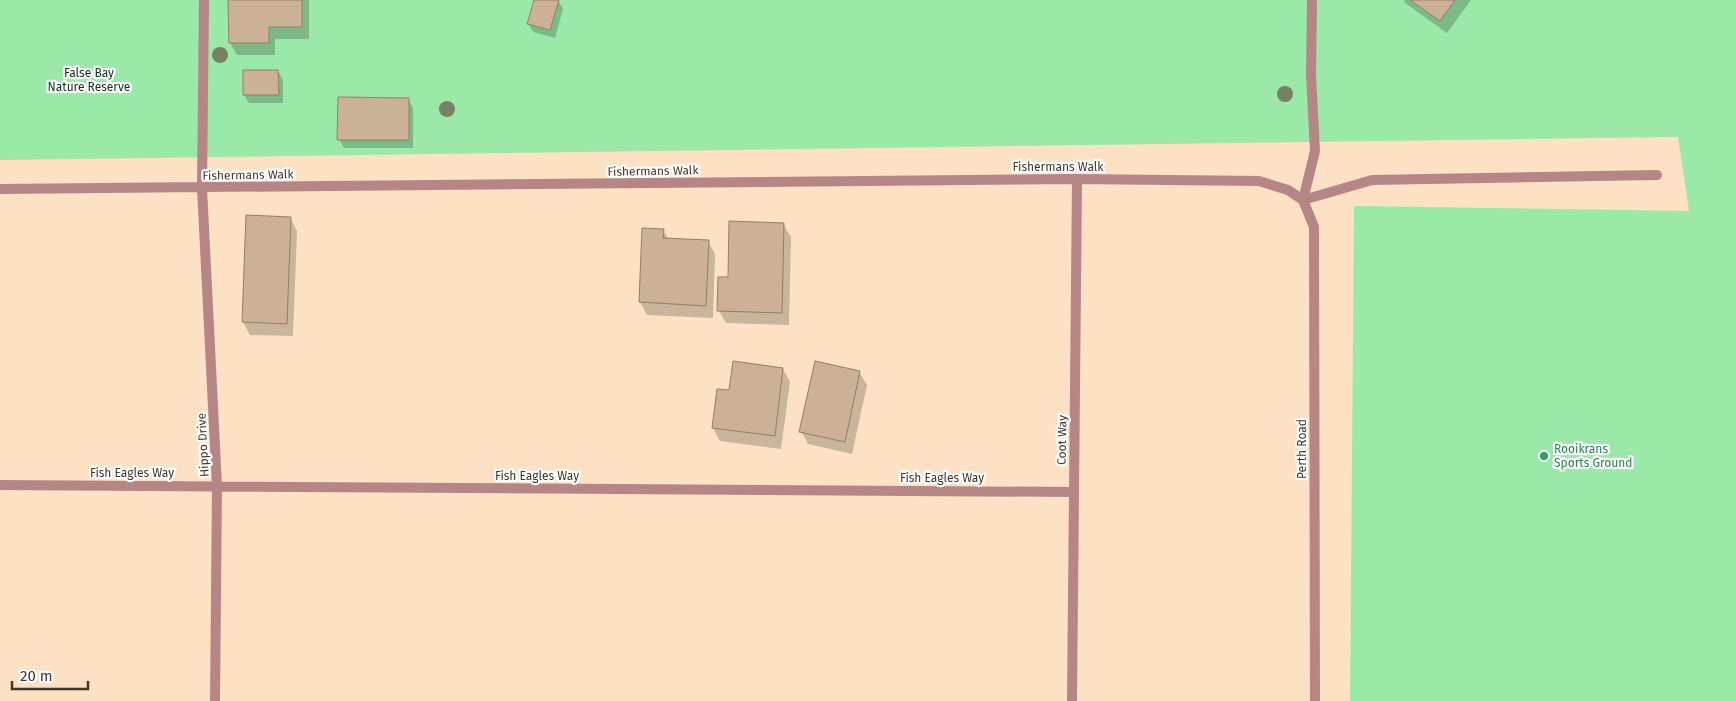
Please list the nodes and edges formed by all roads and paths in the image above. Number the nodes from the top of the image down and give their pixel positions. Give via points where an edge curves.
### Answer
1 (204, 0) edge
2 (1312, 0) edge
3 (1657, 175) dead end
4 (1077, 180) junction
5 (202, 188) junction
6 (0, 189) edge
7 (1302, 200) junction
8 (0, 485) edge
9 (217, 486) junction
10 (1074, 492) junction
11 (215, 701) edge
12 (1072, 701) edge
13 (1315, 701) edge

1 - 5 street, Hippo Drive
2 - 7 street via 1315,151
3 - 7 street via 1372,180
4 - 5 street, Fishermans Walk
4 - 7 street, Fishermans Walk via 1259,181 1288,190
4 - 10 street, Coot Way
5 - 6 street, Fishermans Walk
5 - 9 street, Hippo Drive
7 - 13 street, Perth Road via 1314,227
8 - 9 street, Fish Eagles Way
9 - 10 street, Fish Eagles Way
9 - 11 street, Hippo Drive
10 - 12 street, Coot Way

